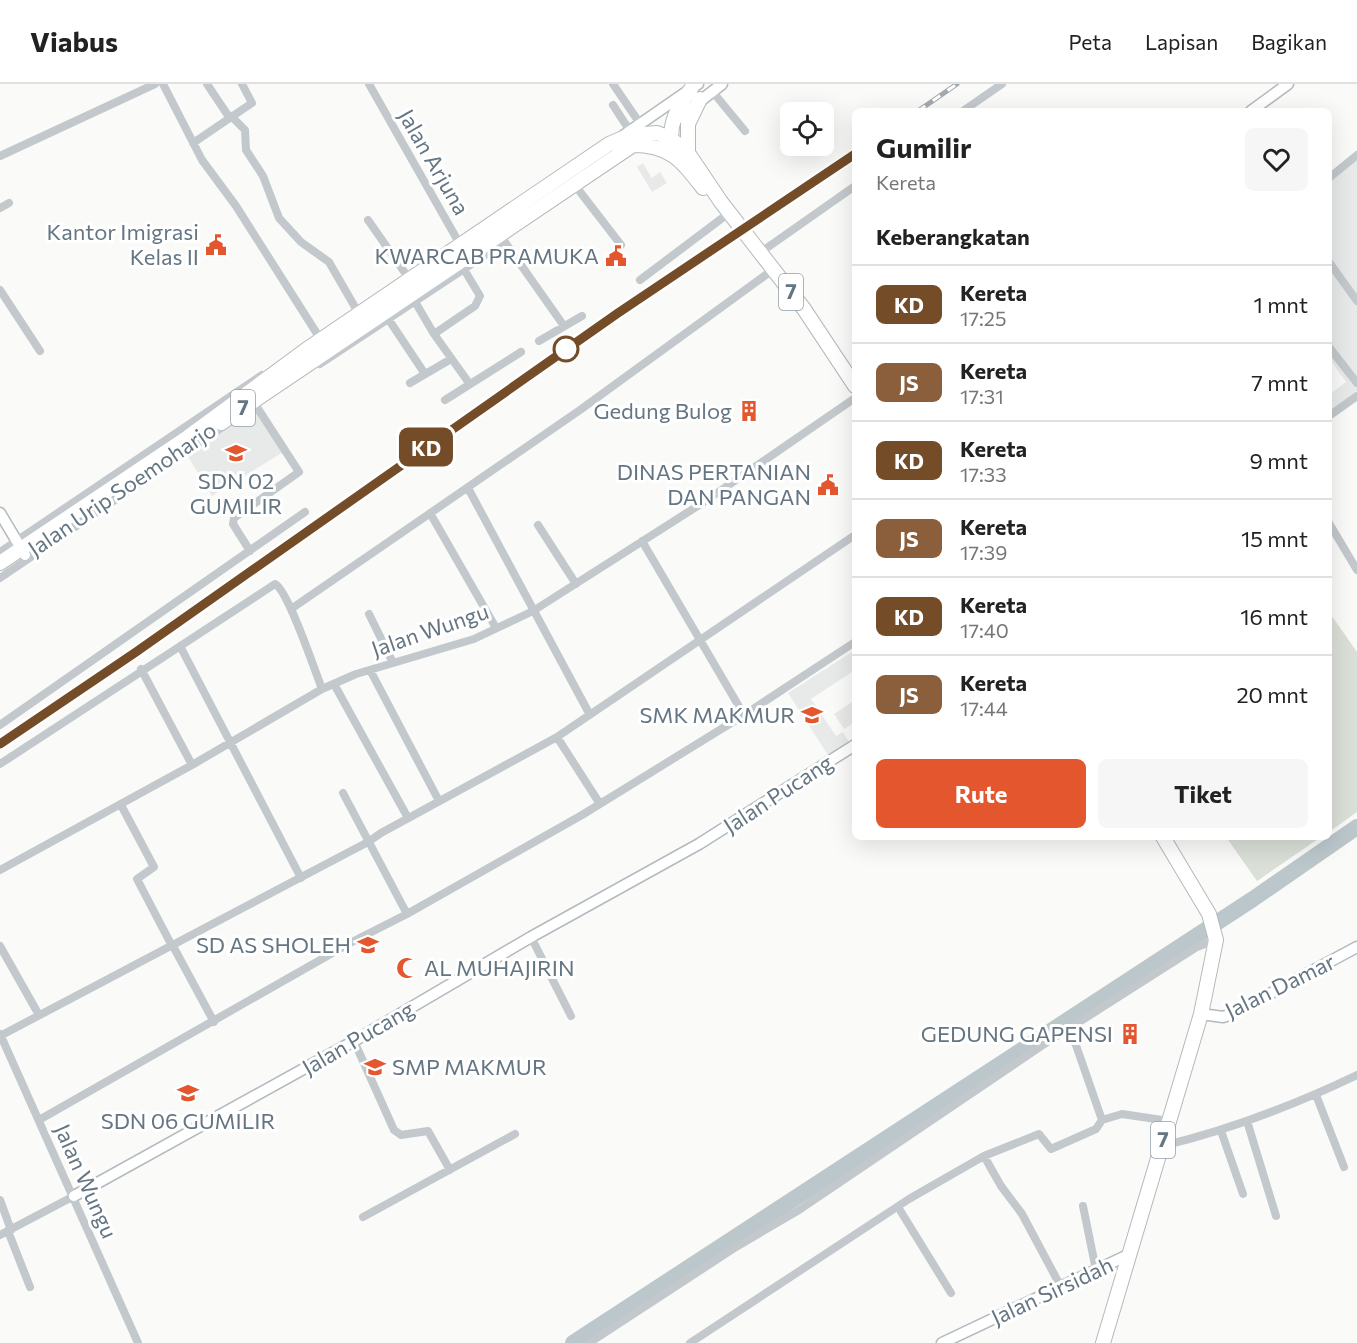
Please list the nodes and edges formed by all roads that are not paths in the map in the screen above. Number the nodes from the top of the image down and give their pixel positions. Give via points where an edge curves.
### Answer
1 (155, 84) edge
2 (163, 84) edge
3 (207, 84) edge
4 (242, 84) edge
5 (369, 84) edge
6 (613, 84) edge
7 (1002, 84) edge
8 (1288, 84) edge
9 (717, 87) edge
10 (696, 91) edge
11 (613, 105) dead end
12 (967, 108) edge
13 (1255, 108) edge
14 (230, 116) junction
15 (641, 124) junction
16 (745, 131) dead end
17 (664, 136) junction
18 (631, 138) junction
19 (194, 143) junction
20 (609, 144) junction
21 (1357, 155) edge
22 (0, 156) edge
23 (685, 157) junction
24 (1332, 176) edge
25 (574, 184) junction
26 (852, 188) edge
27 (725, 208) junction
28 (368, 220) dead end
29 (502, 238) junction
30 (621, 245) dead end
31 (761, 252) junction
32 (462, 256) junction
33 (1332, 266) edge
34 (774, 269) junction
35 (409, 279) junction
36 (640, 280) dead end
37 (0, 290) edge
38 (413, 299) junction
39 (1357, 301) edge
40 (359, 313) junction
41 (387, 316) junction
42 (582, 316) dead end
43 (564, 326) junction
44 (434, 334) junction
45 (320, 338) junction
46 (538, 341) dead end
47 (40, 351) dead end
48 (1332, 351) edge
49 (521, 352) dead end
50 (451, 359) junction
51 (425, 374) junction
52 (1356, 379) edge
53 (852, 382) edge
54 (410, 383) dead end
55 (470, 383) junction
56 (1357, 396) edge
57 (445, 400) dead end
58 (852, 400) edge
59 (255, 403) junction
60 (1332, 414) edge
61 (468, 488) junction
62 (305, 512) dead end
63 (0, 513) edge
64 (430, 513) junction
65 (538, 525) dead end
66 (1332, 528) edge
67 (852, 537) edge
68 (642, 541) junction
69 (21, 548) junction
70 (250, 551) junction
71 (0, 552) edge
72 (0, 563) edge
73 (1357, 570) edge
74 (0, 572) edge
75 (0, 578) edge
76 (576, 584) junction
77 (291, 609) junction
78 (533, 611) junction
79 (369, 614) dead end
80 (496, 628) junction
81 (702, 640) junction
82 (852, 644) edge
83 (180, 646) junction
84 (393, 663) junction
85 (141, 669) junction
86 (370, 670) junction
87 (334, 684) junction
88 (322, 689) junction
89 (590, 715) junction
90 (744, 715) junction
91 (0, 725) edge
92 (557, 737) junction
93 (232, 742) junction
94 (852, 747) edge
95 (0, 764) edge
96 (192, 765) junction
97 (343, 793) dead end
98 (439, 801) junction
99 (600, 804) junction
100 (121, 805) junction
101 (408, 818) junction
102 (1165, 840) edge
103 (368, 842) junction
104 (0, 870) edge
105 (301, 878) junction
106 (407, 914) junction
107 (531, 937) junction
108 (1216, 937) junction
109 (0, 946) edge
110 (173, 946) junction
111 (1357, 947) edge
112 (1201, 1014) junction
113 (39, 1015) junction
114 (571, 1016) dead end
115 (214, 1022) junction
116 (1070, 1028) junction
117 (0, 1035) edge
118 (354, 1041) junction
119 (1357, 1075) edge
120 (1316, 1095) junction
121 (39, 1120) junction
122 (1102, 1120) junction
123 (1169, 1121) junction
124 (1246, 1121) junction
125 (1221, 1131) junction
126 (515, 1134) dead end
127 (1162, 1146) junction
128 (984, 1156) junction
129 (1344, 1167) dead end
130 (450, 1170) junction
131 (1243, 1194) dead end
132 (74, 1196) junction
133 (0, 1200) edge
134 (1083, 1206) dead end
135 (898, 1207) junction
136 (1276, 1216) dead end
137 (363, 1217) dead end
138 (10, 1230) junction
139 (0, 1235) edge
140 (1130, 1254) junction
141 (1096, 1270) junction
142 (30, 1287) dead end
143 (1060, 1287) junction
144 (951, 1293) dead end
145 (138, 1343) edge
146 (590, 1343) edge
147 (690, 1343) edge
148 (942, 1343) edge
149 (1103, 1343) edge

1 - 22 street
2 - 19 street
3 - 14 street
4 - 14 street via 252,103
5 - 32 street, Jalan Arjuna
6 - 15 street
7 - 12 street
8 - 13 street
9 - 10 street
9 - 16 street
10 - 15 street
10 - 17 highway via 681,101
10 - 23 highway
11 - 18 street
14 - 19 street
14 - 40 street via 245,130 246,150 263,176 279,218 295,237 329,262
15 - 18 street
17 - 18 street
17 - 20 highway, 7 via 630,135
17 - 23 highway, 7
18 - 20 street
18 - 23 highway, 7
18 - 25 highway, Jalan Urip Soemoharjo / 7
19 - 45 street
20 - 32 highway, Jalan Urip Soemoharjo / 7
21 - 24 street
23 - 27 highway, 7
25 - 29 highway, Jalan Urip Soemoharjo / 7
25 - 30 street
26 - 31 street
27 - 31 highway, 7
27 - 36 street
28 - 35 street
29 - 32 highway, Jalan Urip Soemoharjo / 7
29 - 43 street
31 - 34 highway, 7
32 - 35 highway, Jalan Urip Soemoharjo / 7
32 - 38 highway, Jalan Urip Soemoharjo / 7
32 - 44 street, Jalan Arjuna via 480,300
33 - 39 street
34 - 53 highway, 7
34 - 61 street
35 - 40 highway, Jalan Urip Soemoharjo / 7
37 - 47 street
38 - 41 highway, Jalan Urip Soemoharjo / 7
38 - 44 street
40 - 45 highway, Jalan Urip Soemoharjo / 7
41 - 51 street
41 - 59 highway, Jalan Urip Soemoharjo / 7
42 - 43 street
43 - 46 street
44 - 50 street
45 - 69 highway, Jalan Urip Soemoharjo / 7 via 188,436
48 - 52 street
49 - 55 street
50 - 51 street
50 - 55 street
51 - 54 street
55 - 57 street
56 - 60 street
58 - 68 street, Jalan Wungu
59 - 69 highway, Jalan Urip Soemoharjo / 7
59 - 70 street via 299,472 233,520
59 - 75 street
61 - 64 street
61 - 78 street
62 - 70 street
63 - 69 street
64 - 77 street
64 - 80 street
65 - 76 street
66 - 73 street
67 - 81 street
68 - 76 street, Jalan Wungu
68 - 81 street
69 - 71 street
69 - 72 highway, Jalan Urip Soemoharjo / 7
69 - 74 highway, Jalan Urip Soemoharjo / 7
70 - 91 street
76 - 78 street, Jalan Wungu
77 - 83 street via 280,587 272,584
77 - 88 street
78 - 80 street, Jalan Wungu
78 - 89 street
79 - 84 street
80 - 84 street, Jalan Wungu via 474,639
81 - 89 street
81 - 90 street
82 - 90 street
83 - 85 street
83 - 93 street
84 - 86 street, Jalan Wungu
85 - 95 street
85 - 96 street
86 - 87 street, Jalan Wungu
86 - 98 street
87 - 88 street, Jalan Wungu
87 - 101 street
88 - 93 street, Jalan Wungu
89 - 92 street
90 - 99 street
92 - 98 street
92 - 99 street
93 - 96 street, Jalan Wungu
93 - 105 street
94 - 107 street, Jalan Pucang via 699,844
96 - 100 street, Jalan Wungu
97 - 103 street
98 - 101 street
99 - 106 street
100 - 104 street, Jalan Wungu
100 - 110 street via 154,867 137,879
101 - 103 street
102 - 108 highway, 7 via 1209,914
103 - 105 street
103 - 106 street
105 - 110 street
106 - 115 street
107 - 114 street
107 - 118 street, Jalan Pucang
108 - 112 highway, 7
108 - 116 street
109 - 113 street
110 - 113 street
110 - 115 street
111 - 112 street, Jalan Damar via 1233,1014
112 - 123 highway, 7
113 - 117 street
115 - 121 street
116 - 122 street
116 - 146 street via 799,1210
117 - 121 street, Jalan Wungu
118 - 130 street via 394,1130 401,1135 428,1131
118 - 132 street, Jalan Pucang
119 - 120 street
120 - 124 street
120 - 129 street
121 - 132 street, Jalan Wungu
122 - 123 street via 1122,1114
122 - 128 street via 1096,1129 1051,1149 1039,1134
123 - 127 highway, 7
124 - 125 street
124 - 136 street
125 - 127 street
125 - 131 street
126 - 130 street
127 - 140 highway, 7
128 - 135 street
128 - 143 street via 1000,1186 1022,1214
130 - 137 street
132 - 138 street
132 - 145 street, Jalan Wungu
133 - 138 street
134 - 141 street
135 - 144 street
135 - 147 street
138 - 139 street
138 - 142 street
140 - 141 street, Jalan Sirsidah
140 - 149 highway, 7
141 - 143 street, Jalan Sirsidah
143 - 148 street, Jalan Sirsidah

